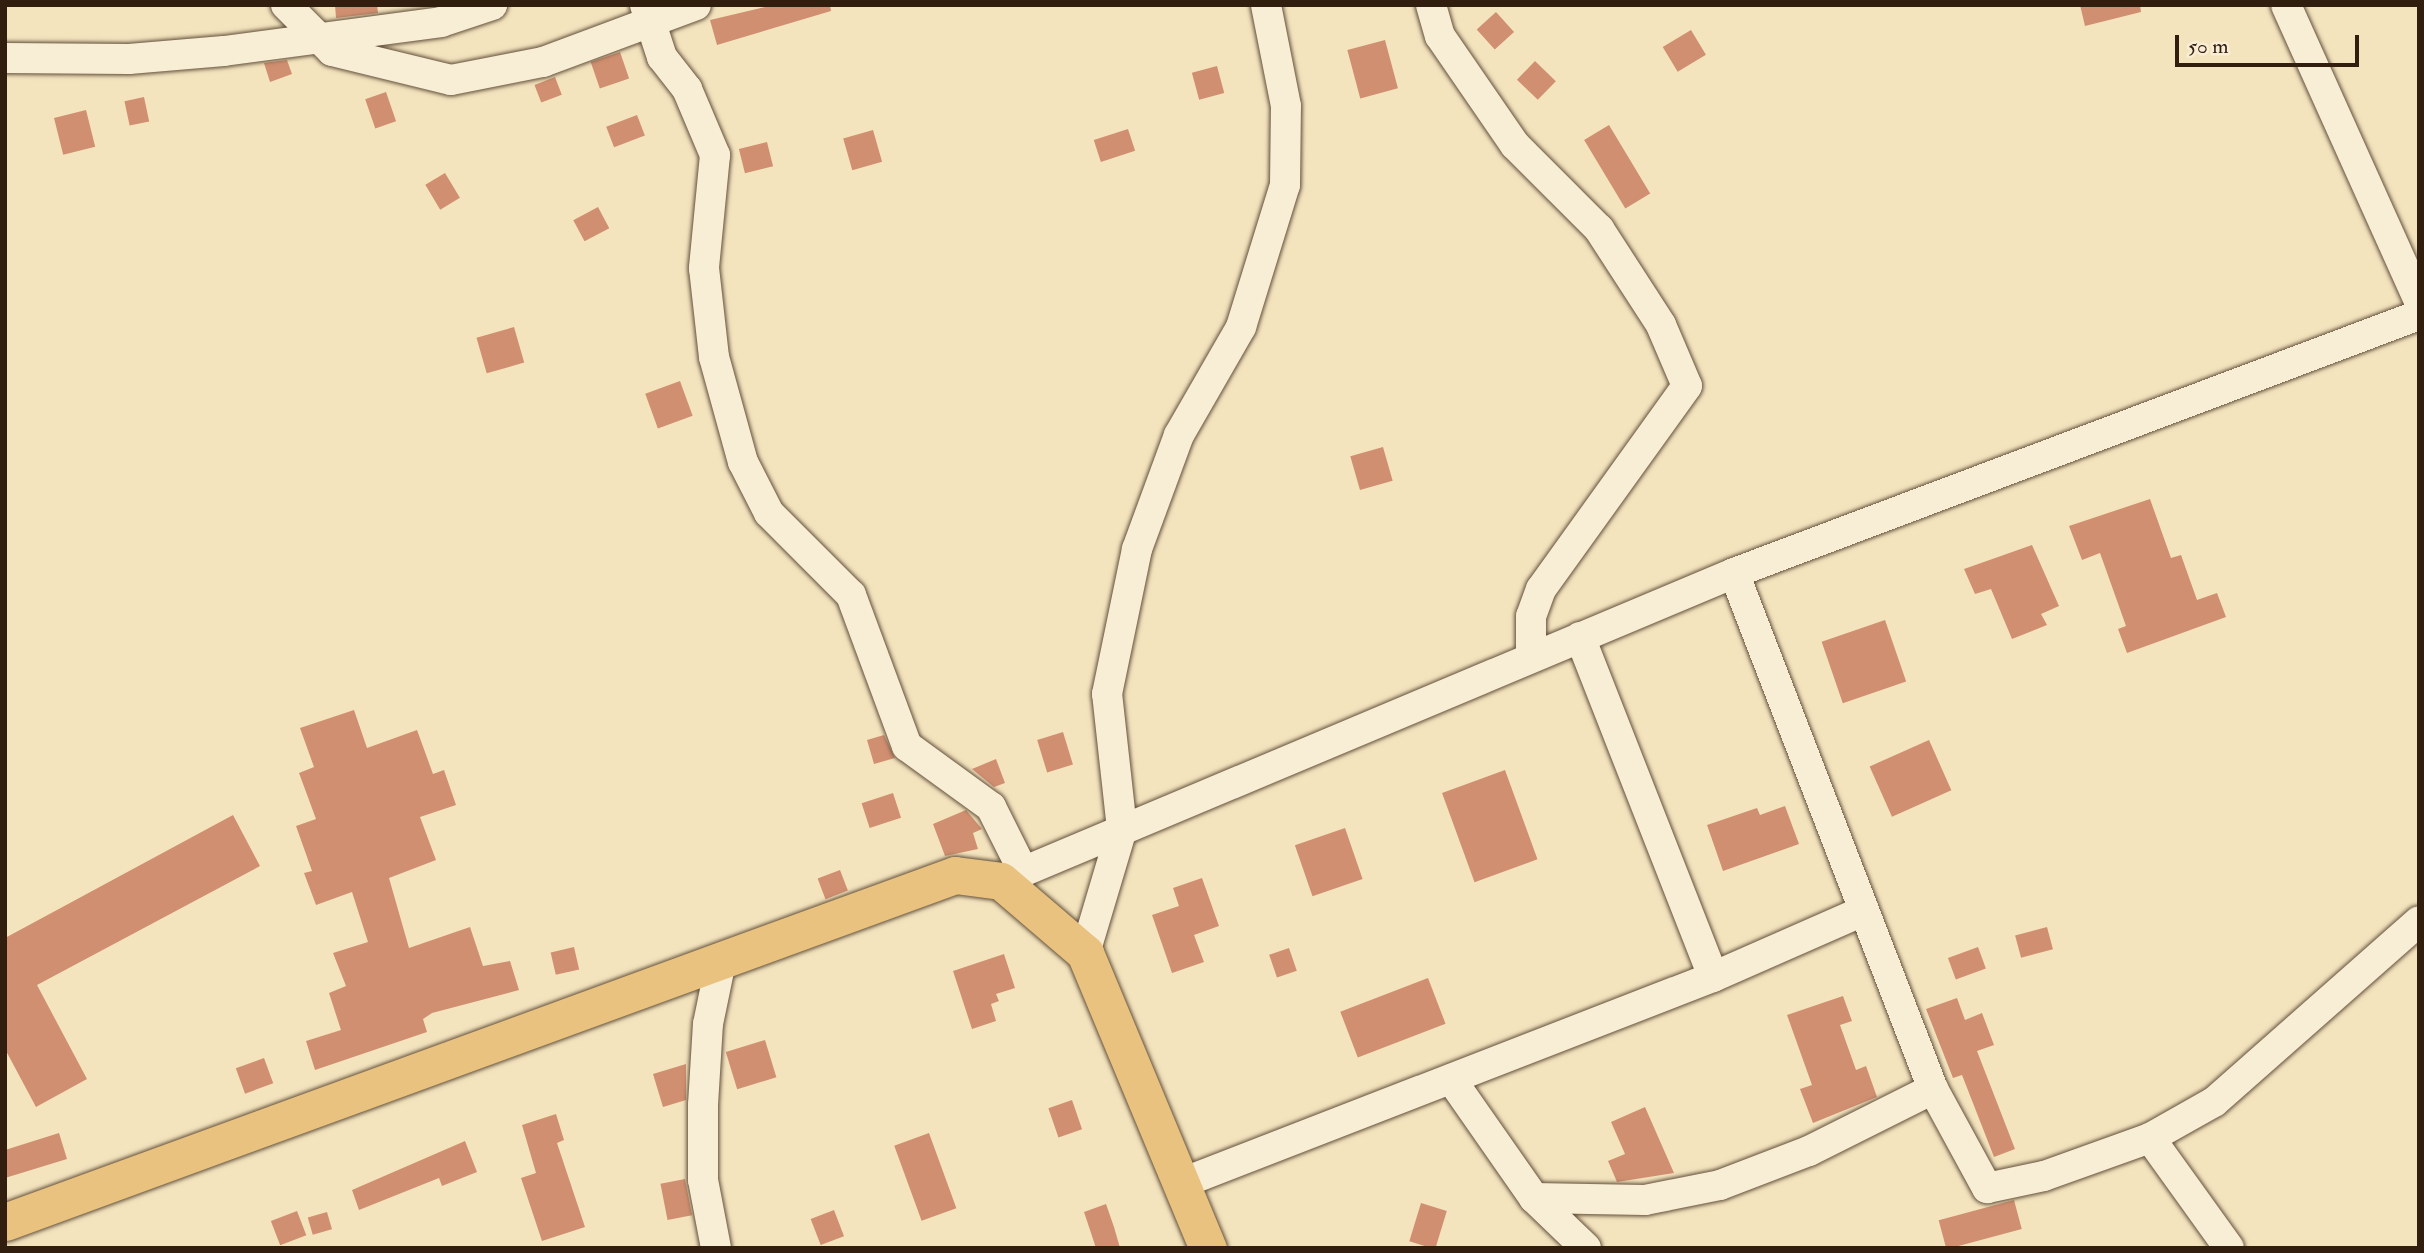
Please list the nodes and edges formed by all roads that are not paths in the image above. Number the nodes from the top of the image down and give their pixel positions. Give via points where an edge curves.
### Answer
1 (286, 5) edge
2 (492, 5) edge
3 (696, 5) edge
4 (1266, 5) edge
5 (1431, 5) edge
6 (2286, 5) edge
7 (647, 14) edge
8 (313, 35) junction
9 (5, 58) edge
10 (2419, 300) edge
11 (2419, 315) edge
12 (1734, 573) junction
13 (1580, 637) junction
14 (1531, 657) junction
15 (1122, 829) junction
16 (1012, 876) junction
17 (1861, 912) junction
18 (2419, 921) edge
19 (1085, 953) junction
20 (721, 961) junction
21 (1713, 977) junction
22 (1451, 1079) junction
23 (1933, 1089) junction
24 (2150, 1138) junction
25 (1182, 1183) junction
26 (1534, 1198) junction
27 (5, 1222) edge
28 (716, 1248) edge
29 (1208, 1248) edge
30 (1586, 1248) edge
31 (2229, 1248) edge

1 - 8 street
2 - 8 street via 441,22
3 - 7 street
4 - 15 street via 1286,106 1285,185 1241,327 1179,435 1137,549 1107,694
5 - 14 street via 1440,36 1515,145 1599,229 1661,325 1687,386 1541,589 1531,616
6 - 10 street
7 - 8 street via 478,79 365,64
7 - 16 street via 715,155 704,268 714,357 743,462 769,513 851,595 907,746 990,807
8 - 9 street via 129,59
11 - 12 street
12 - 13 street
12 - 17 street
13 - 14 street
13 - 21 street
14 - 15 street
15 - 16 street
15 - 19 street
16 - 19 main road
16 - 20 main road via 955,876 933,882
17 - 21 street
17 - 23 street
18 - 24 street via 2214,1102
19 - 25 main road
20 - 27 main road
20 - 28 street via 708,1024 703,1105 703,1180
21 - 22 street
22 - 25 street
22 - 26 street
23 - 24 street via 1987,1188 2022,1183
23 - 26 street via 1809,1151 1720,1185 1645,1200
24 - 31 street
25 - 29 main road
26 - 30 street

